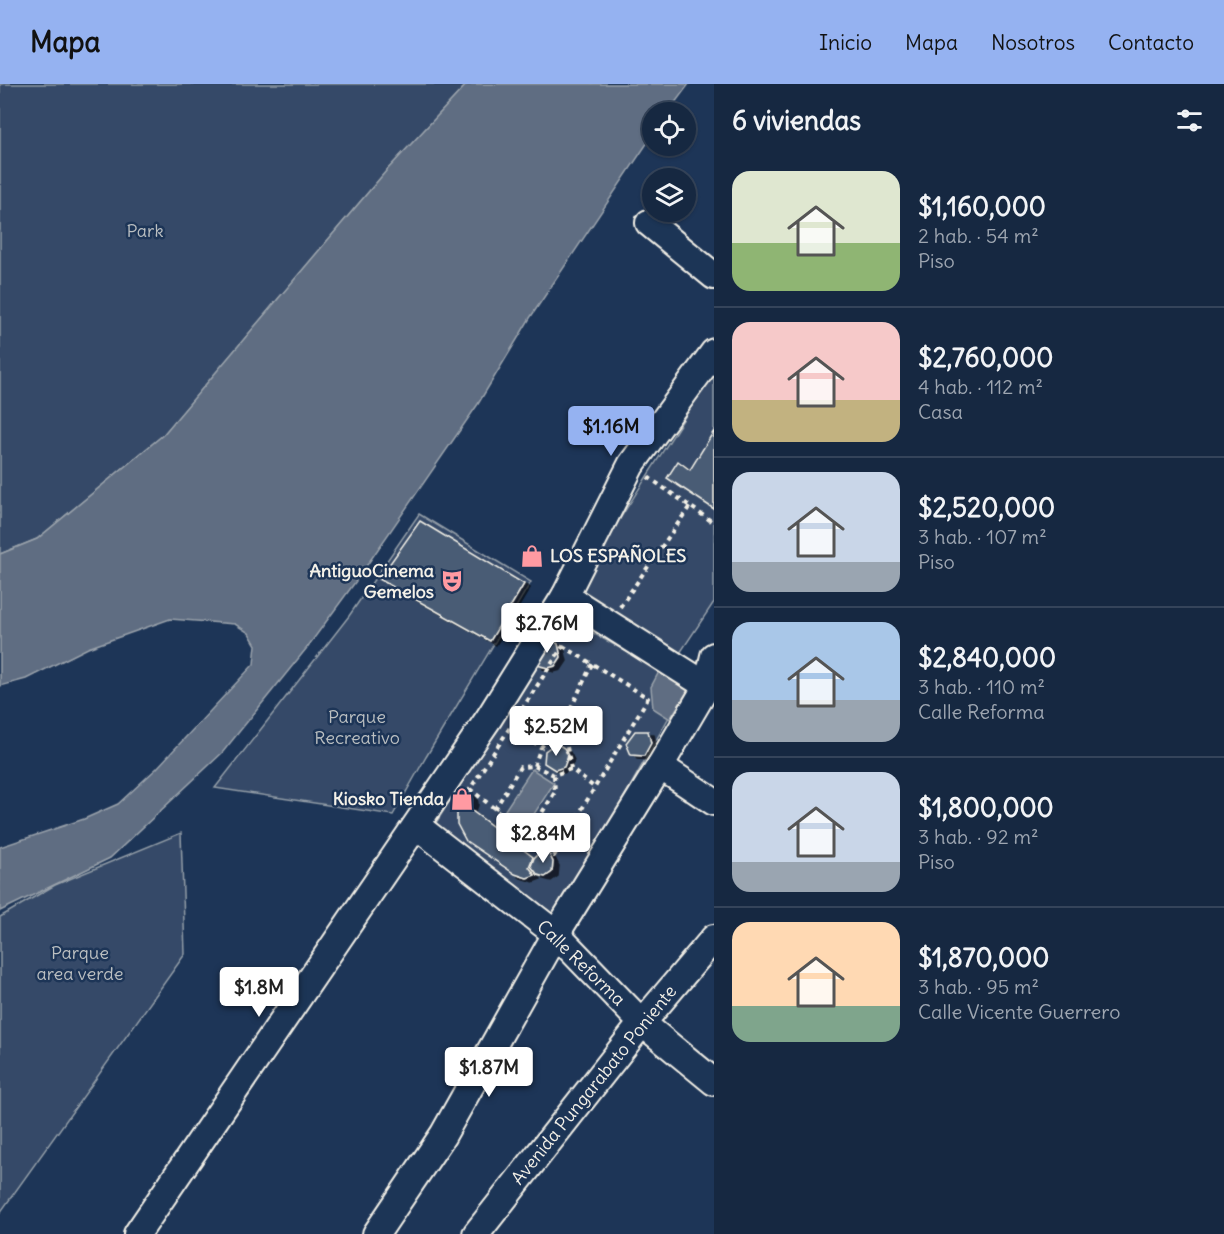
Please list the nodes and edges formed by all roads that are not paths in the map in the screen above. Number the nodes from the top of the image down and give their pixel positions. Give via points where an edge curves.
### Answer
1 (649, 223) dead end
2 (714, 276) edge
3 (714, 352) edge
4 (565, 596) junction
5 (714, 656) edge
6 (710, 682) edge
7 (660, 766) junction
8 (714, 802) edge
9 (417, 826) junction
10 (556, 934) junction
11 (714, 938) edge
12 (642, 1023) junction
13 (714, 1082) edge
14 (137, 1234) edge
15 (376, 1234) edge
16 (476, 1234) edge

1 - 2 street
3 - 4 street via 631,465
4 - 6 street
4 - 9 street
5 - 6 street
6 - 7 street
7 - 8 street
7 - 10 street
9 - 10 street, Calle Reforma
9 - 14 street
10 - 12 street, Calle Reforma
10 - 15 street via 442,1136
11 - 12 street, Avenida Pungarabato Poniente
12 - 13 street, Calle Reforma
12 - 16 street, Avenida Pungarabato Poniente

